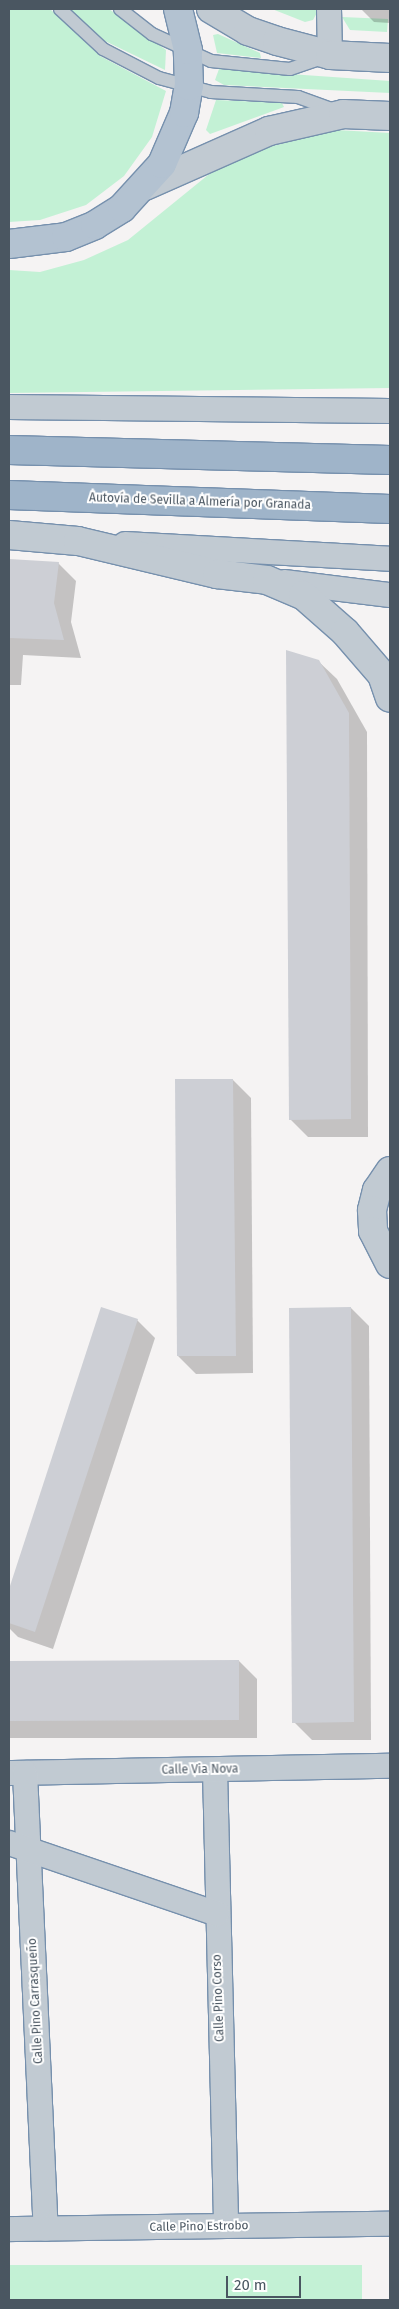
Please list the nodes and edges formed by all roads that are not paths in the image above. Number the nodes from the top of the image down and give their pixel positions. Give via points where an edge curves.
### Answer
1 (60, 9) edge
2 (120, 9) edge
3 (178, 9) edge
4 (211, 9) edge
5 (330, 9) edge
6 (188, 50) junction
7 (330, 55) junction
8 (390, 58) edge
9 (189, 86) junction
10 (343, 114) junction
11 (390, 116) edge
12 (145, 186) junction
13 (9, 244) edge
14 (9, 407) edge
15 (390, 411) edge
16 (9, 450) edge
17 (390, 460) edge
18 (9, 495) edge
19 (390, 509) edge
20 (9, 535) edge
21 (78, 541) junction
22 (390, 559) edge
23 (267, 580) junction
24 (390, 595) edge
25 (390, 698) edge
26 (390, 1169) edge
27 (390, 1264) edge
28 (390, 1766) edge
29 (215, 1770) junction
30 (17, 1773) edge
31 (18, 1847) edge
32 (217, 1914) junction
33 (390, 2224) edge
34 (226, 2226) junction
35 (46, 2229) junction
36 (9, 2230) edge

1 - 9 lane via 124,62
2 - 6 lane via 152,34
3 - 6 main road
4 - 7 street via 248,31
5 - 7 street
6 - 7 lane via 223,63 290,69
6 - 9 main road
7 - 8 street
9 - 10 lane via 298,97
9 - 12 main road via 175,140
10 - 11 street
10 - 12 street via 306,120 230,145
12 - 13 main road via 96,225 66,237
14 - 15 street
16 - 17 highway
18 - 19 highway, Autovía de Sevilla a Almería por Granada
20 - 21 street
21 - 22 street
21 - 23 street via 216,574
23 - 24 street
23 - 25 street via 303,595 345,632 382,675
26 - 27 street via 372,1210 375,1237
28 - 29 street, Calle Via Nova
29 - 30 street, Calle Via Nova
29 - 32 street, Calle Pino Corso
30 - 31 street, Calle Pino Carrasqueño
31 - 32 street
31 - 35 street, Calle Pino Carrasqueño
32 - 34 street, Calle Pino Corso
33 - 34 street, Calle Pino Estrobo
34 - 35 street, Calle Pino Estrobo
35 - 36 street, Calle Pino Estrobo

